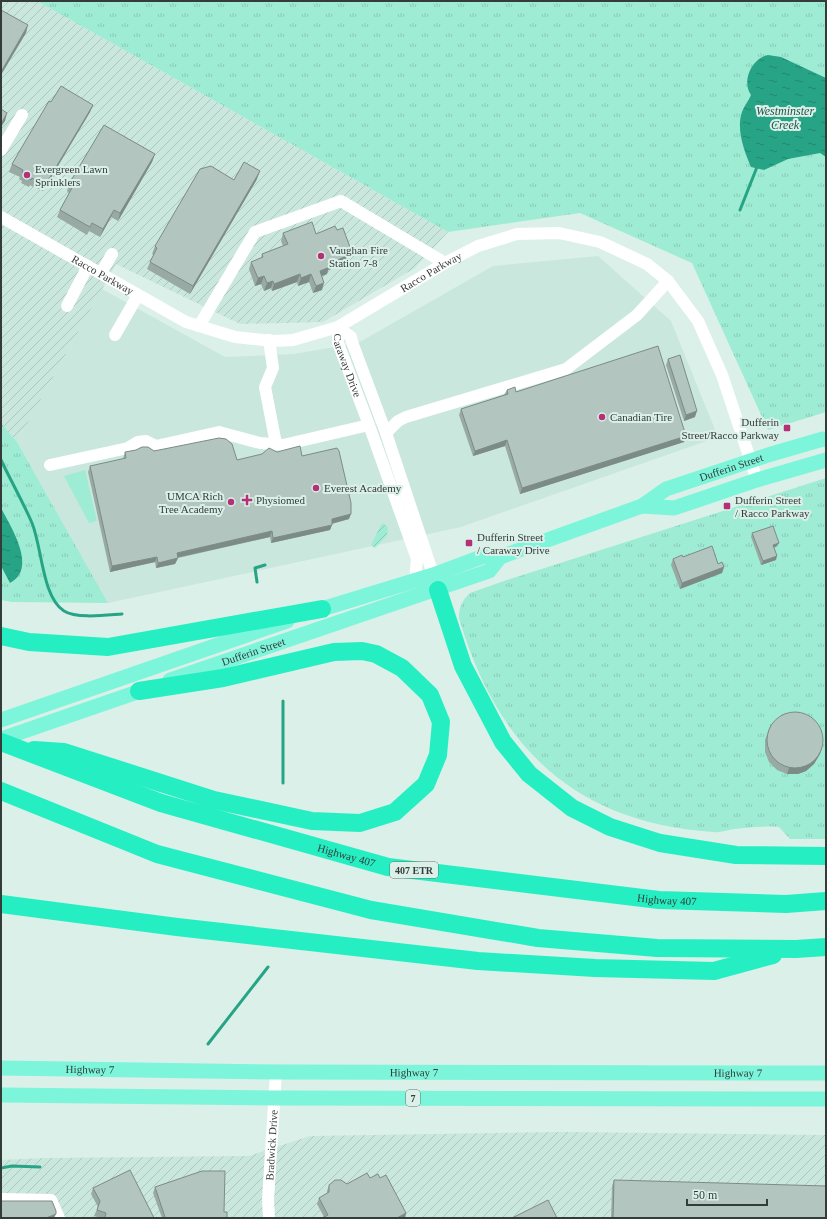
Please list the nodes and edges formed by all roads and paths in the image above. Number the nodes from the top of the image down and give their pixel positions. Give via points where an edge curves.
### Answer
1 (22, 115) dead end
2 (1, 150) edge
3 (1, 217) edge
4 (112, 254) dead end
5 (445, 263) junction
6 (88, 266) junction
7 (101, 273) junction
8 (668, 281) junction
9 (138, 295) junction
10 (67, 306) dead end
11 (199, 326) junction
12 (338, 327) junction
13 (115, 335) dead end
14 (269, 340) junction
15 (369, 424) junction
16 (386, 433) junction
17 (826, 440) edge
18 (276, 444) junction
19 (826, 460) edge
20 (750, 462) junction
21 (50, 465) dead end
22 (757, 480) junction
23 (642, 506) junction
24 (415, 580) junction
25 (436, 582) junction
26 (322, 609) junction
27 (1, 636) edge
28 (139, 691) junction
29 (1, 720) edge
30 (1, 739) edge
31 (1, 742) edge
32 (18, 749) junction
33 (1, 791) edge
34 (826, 856) edge
35 (826, 901) edge
36 (1, 904) edge
37 (826, 947) edge
38 (796, 949) junction
39 (1, 1068) edge
40 (276, 1072) junction
41 (826, 1073) edge
42 (1, 1095) edge
43 (275, 1098) junction
44 (826, 1099) edge
45 (1, 1199) edge
46 (59, 1218) edge
47 (269, 1218) edge

1 - 2 street
3 - 6 street, Racco Parkway
4 - 7 street
5 - 8 street, Racco Parkway via 478,246 517,234 559,233 600,242 647,264
5 - 11 street via 341,201 256,232
5 - 12 street, Racco Parkway
6 - 7 street, Racco Parkway
6 - 10 street
7 - 9 street, Racco Parkway
8 - 16 street via 637,315 566,369 406,418 398,421
8 - 20 street, Racco Parkway via 698,321 722,375
9 - 11 street, Racco Parkway via 186,322
9 - 13 street
11 - 14 street, Racco Parkway via 235,337
12 - 14 street, Racco Parkway via 293,340
12 - 15 street, Caraway Drive via 338,343
12 - 16 street, Caraway Drive via 351,338
14 - 18 street via 273,368 266,387
15 - 18 street via 283,445
15 - 24 street, Caraway Drive via 417,559
16 - 25 street, Caraway Drive
17 - 20 main road, Dufferin Street
18 - 21 street via 260,443 219,432 156,446 146,441 135,443 128,448
19 - 22 main road, Dufferin Street
20 - 22 street, Racco Parkway
20 - 23 main road, Dufferin Street via 666,489
22 - 23 main road, Dufferin Street via 674,508
23 - 25 main road, Dufferin Street via 500,557 489,571
24 - 25 main road, Dufferin Street
24 - 26 main road, Dufferin Street
25 - 28 main road, Dufferin Street
25 - 34 highway via 463,666 503,742 529,774 572,808 610,827 660,843 736,855
26 - 27 highway via 108,646 29,642
26 - 29 main road, Dufferin Street
28 - 30 main road, Dufferin Street
28 - 32 highway via 223,678 334,652 362,651 376,654 402,668 430,695 441,722 438,755 426,784 395,812 360,823 297,818 214,800 64,752
31 - 32 highway, Highway 407 / 407 ETR
32 - 35 highway, Highway 407 / 407 ETR via 161,803 388,867 659,900 786,904
33 - 38 highway via 157,854 371,910 538,938 657,948
36 - 38 highway via 478,961 714,971
37 - 38 highway
39 - 40 main road, Highway 7
40 - 41 main road, Highway 7
40 - 43 street, Bradwick Drive
42 - 43 main road, 7
43 - 44 main road, 7
43 - 47 street, Bradwick Drive
45 - 46 street via 51,1200

